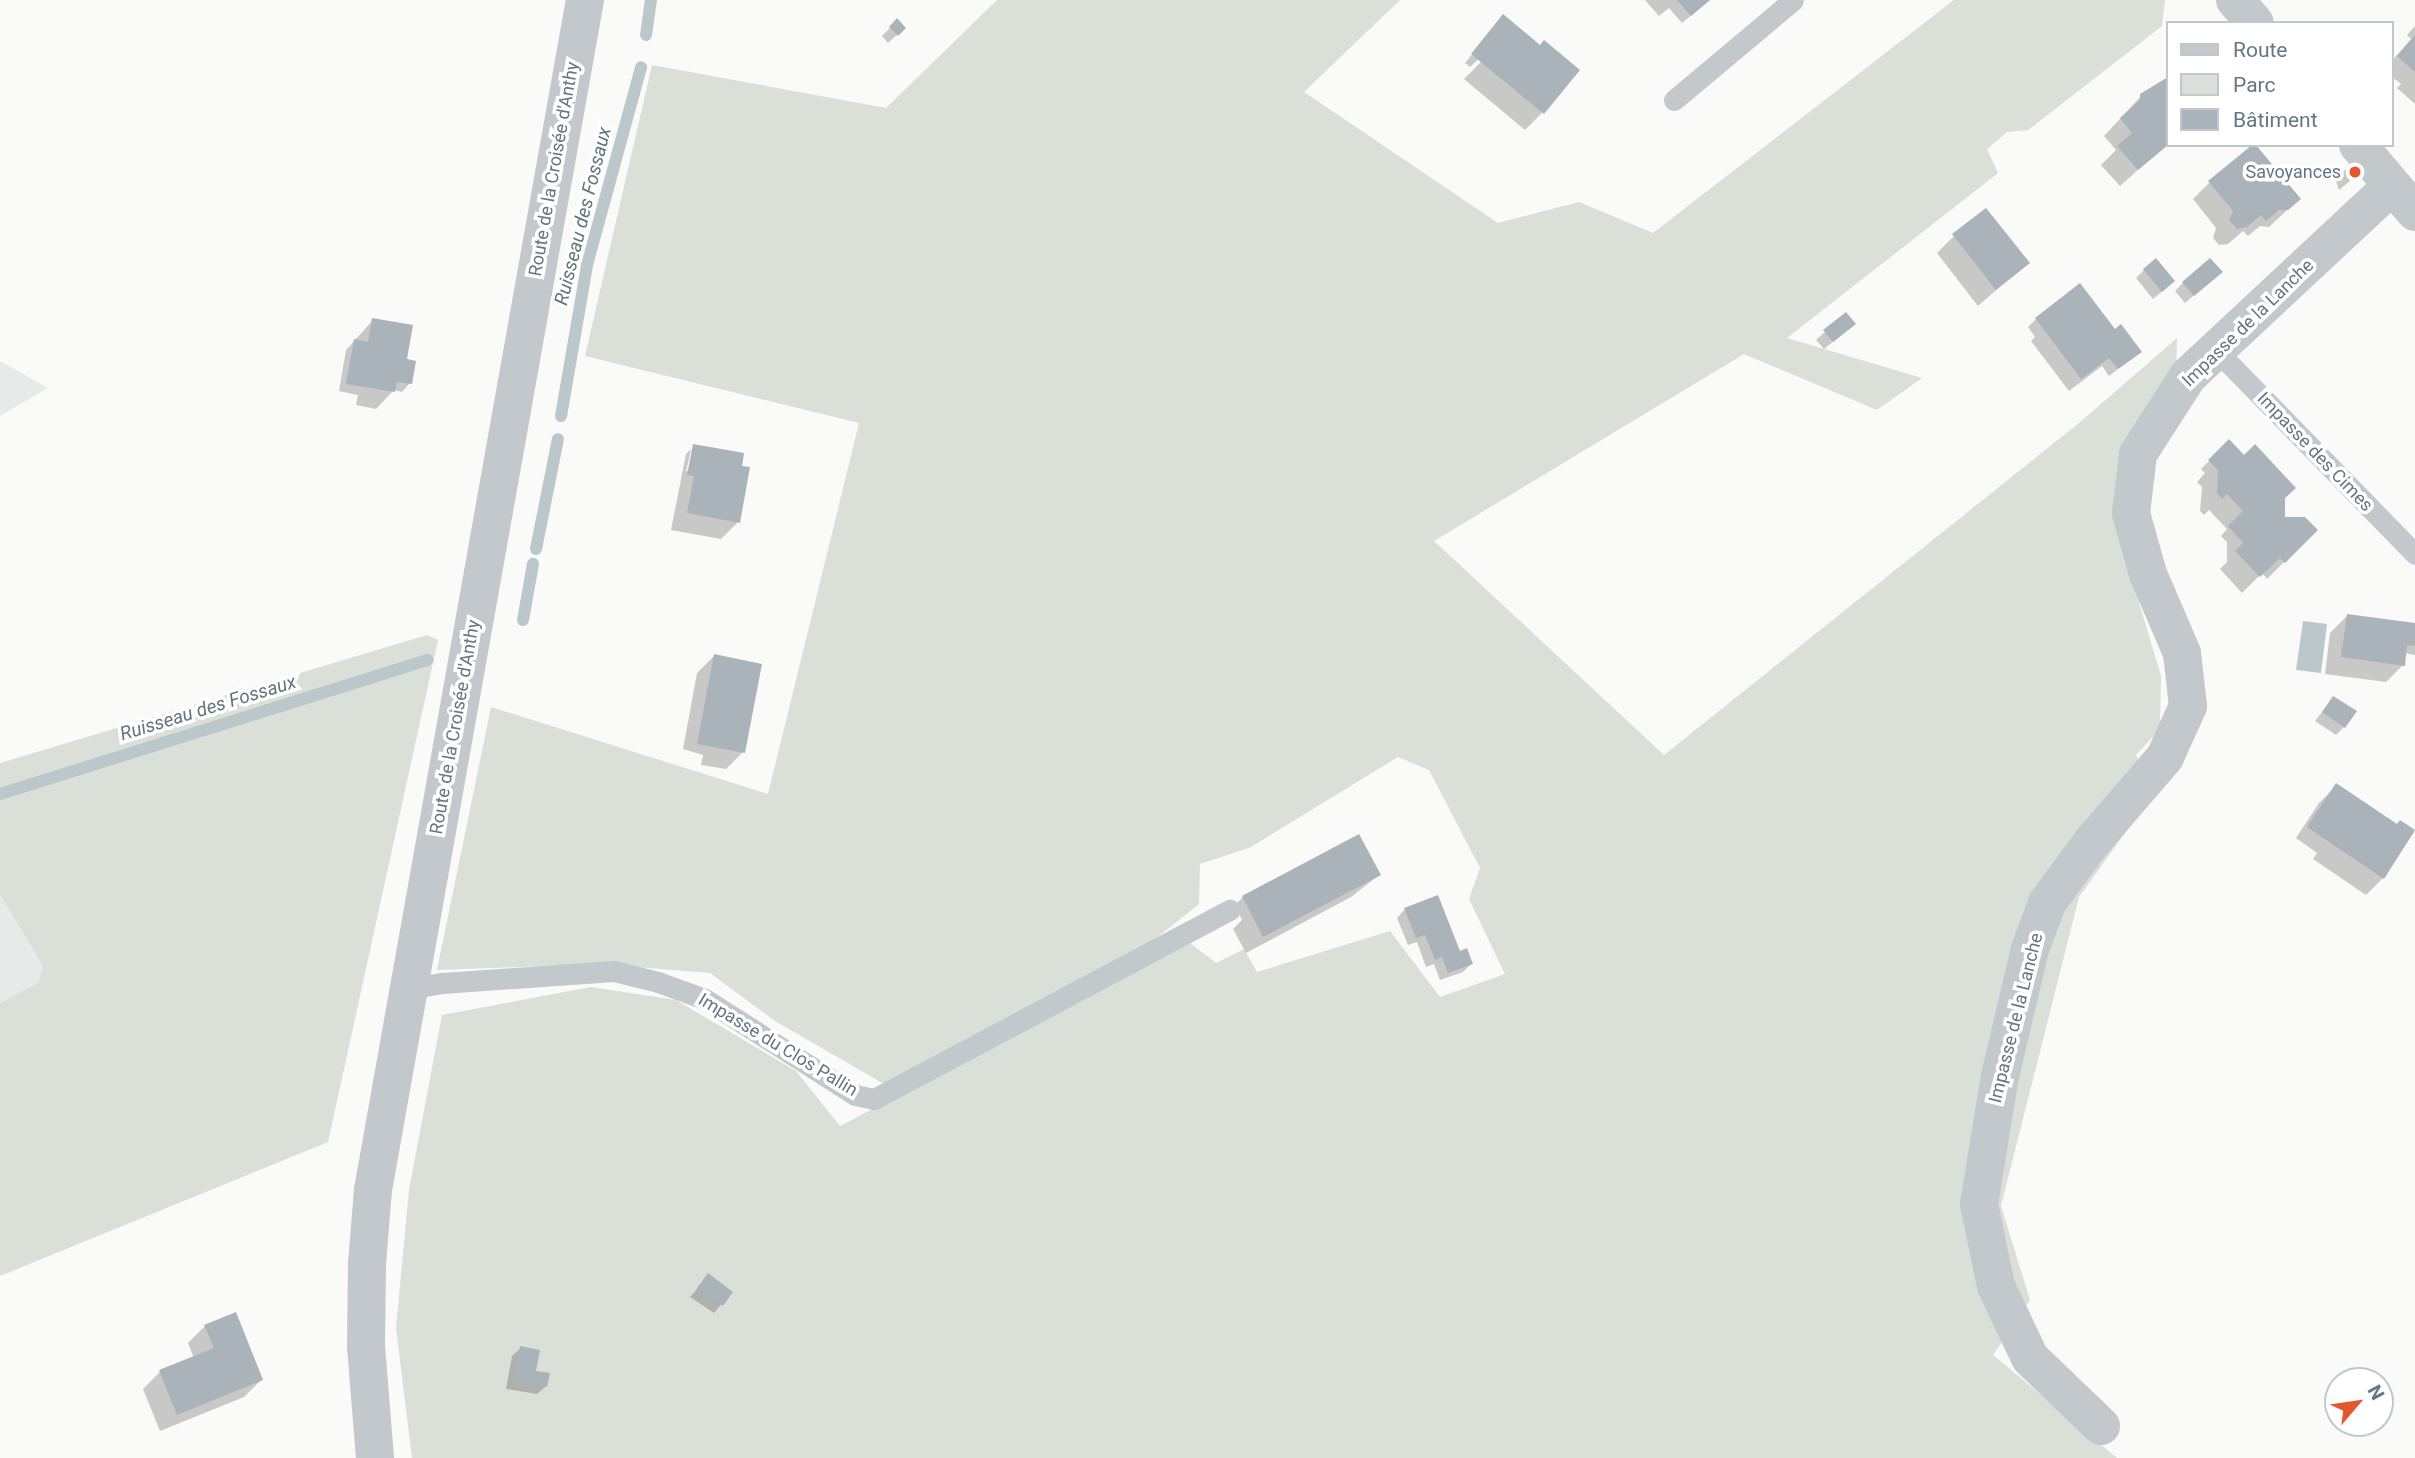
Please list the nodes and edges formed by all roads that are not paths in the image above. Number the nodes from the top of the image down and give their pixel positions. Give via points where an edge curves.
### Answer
1 (584, 0) edge
2 (1793, 0) edge
3 (2235, 0) edge
4 (2253, 21) edge
5 (1674, 100) dead end
6 (2360, 147) edge
7 (2404, 199) edge
8 (2216, 350) junction
9 (2415, 554) edge
10 (1230, 910) dead end
11 (408, 989) junction
12 (2101, 1426) dead end
13 (376, 1458) edge

1 - 11 street, Route de la Croisée d'Anthy
2 - 5 lane
3 - 4 street
6 - 7 street
7 - 8 street, Impasse de la Lanche
8 - 9 lane, Impasse des Cimes
8 - 12 street, Impasse de la Lanche via 2188,376 2138,454 2131,513 2148,575 2182,653 2188,706 2165,757 2047,903 2030,949 2000,1076 1979,1204 1996,1286 2030,1358
10 - 11 lane, Impasse du Clos Pallin via 874,1098 855,1095 705,999 614,971
11 - 13 street, Route de la Croisée d'Anthy via 368,1237 366,1347

